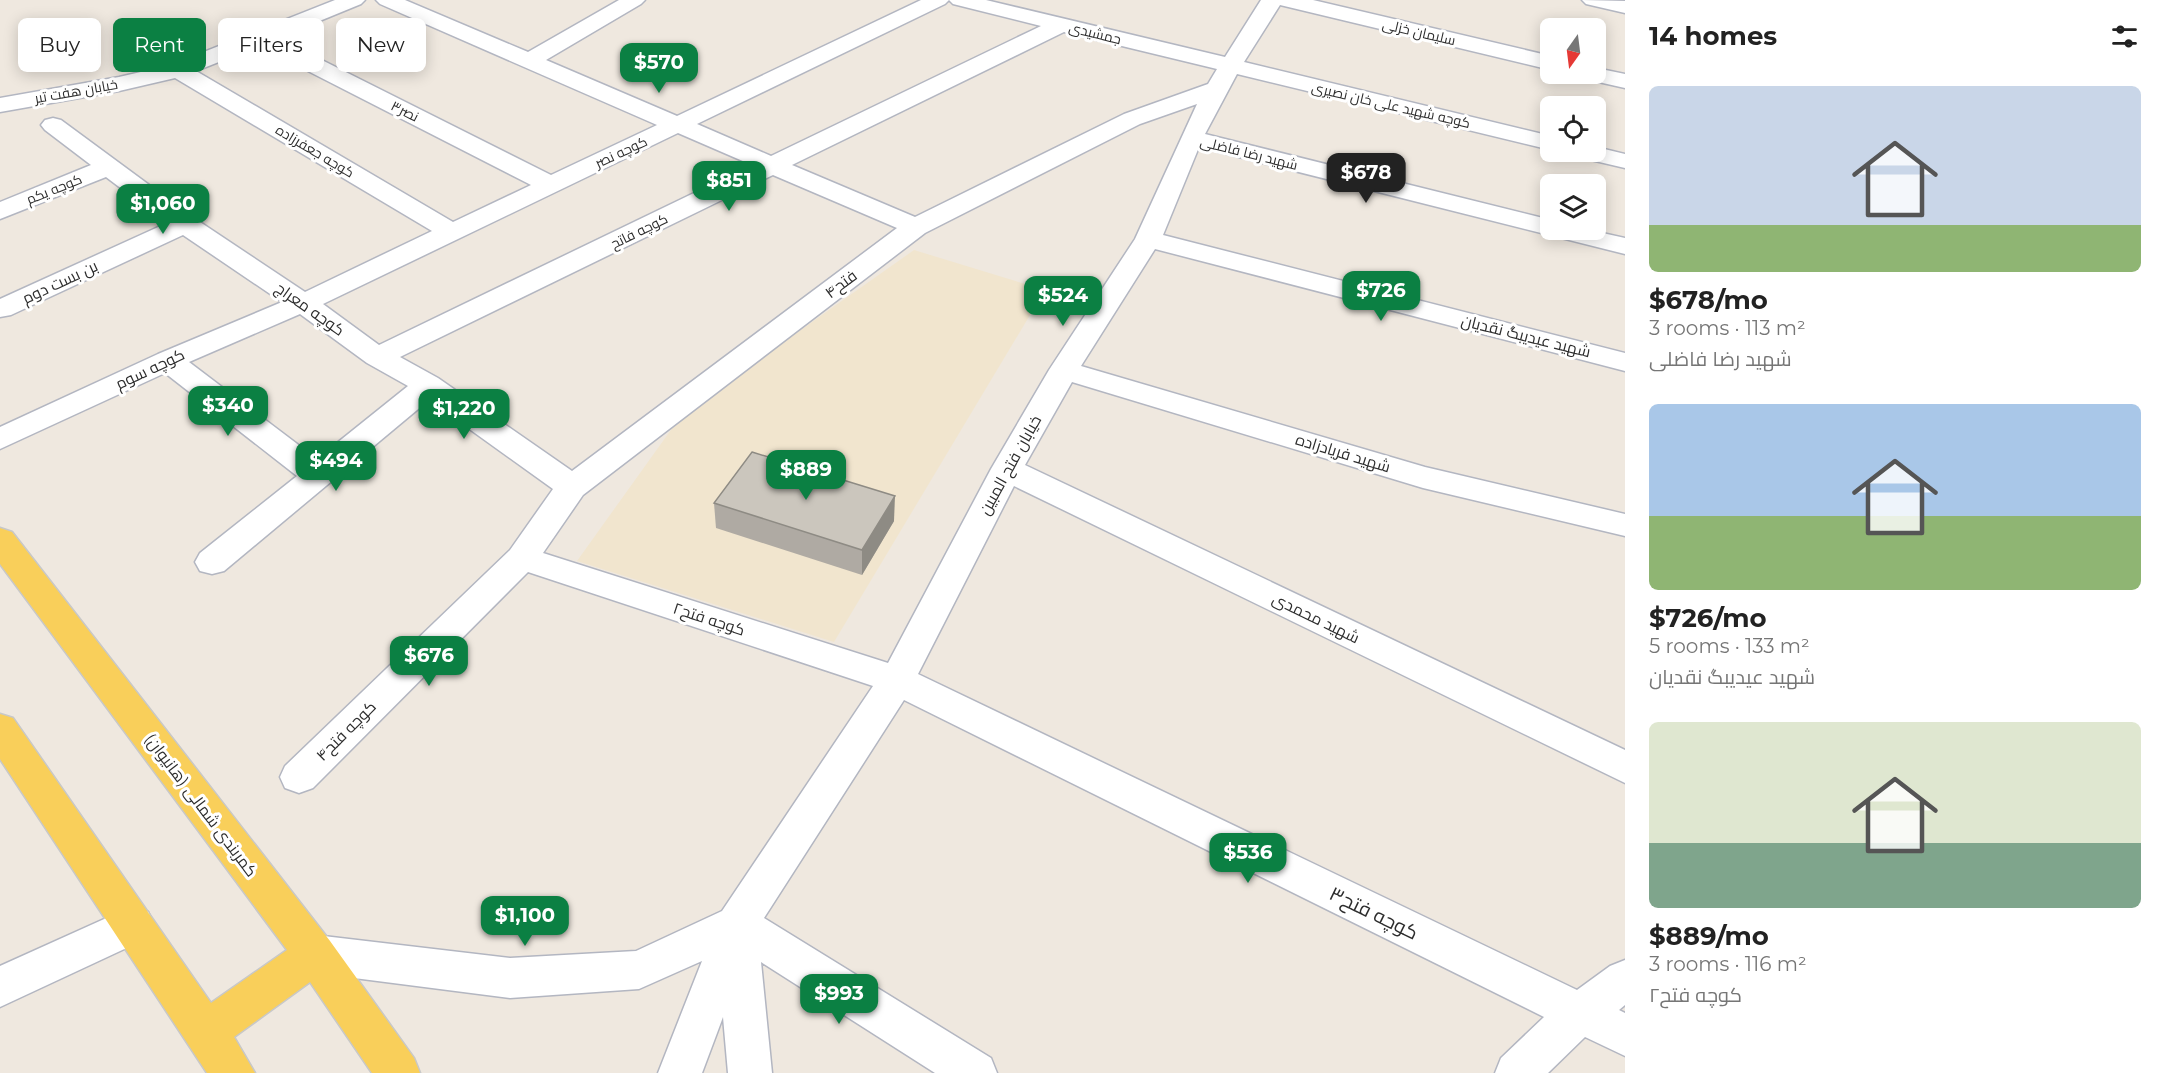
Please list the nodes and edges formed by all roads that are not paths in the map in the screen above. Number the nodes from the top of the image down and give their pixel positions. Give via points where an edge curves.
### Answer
1 (354, 0) edge
2 (387, 0) edge
3 (634, 0) edge
4 (938, 0) edge
5 (960, 0) edge
6 (1272, 0) edge
7 (1286, 0) edge
8 (1593, 0) edge
9 (1625, 7) edge
10 (308, 18) edge
11 (1061, 25) junction
12 (1540, 60) edge
13 (529, 61) junction
14 (324, 70) edge
15 (169, 72) edge
16 (180, 72) edge
17 (1606, 77) edge
18 (1223, 78) junction
19 (1625, 81) edge
20 (0, 105) edge
21 (53, 125) dead end
22 (679, 125) junction
23 (1191, 138) junction
24 (1540, 141) edge
25 (1606, 156) edge
26 (1625, 160) edge
27 (774, 166) junction
28 (108, 167) junction
29 (551, 185) junction
30 (0, 211) edge
31 (185, 224) junction
32 (1540, 225) edge
33 (916, 227) junction
34 (452, 232) junction
35 (1148, 239) junction
36 (1600, 240) edge
37 (1625, 246) edge
38 (303, 303) junction
39 (1, 309) edge
40 (377, 357) junction
41 (168, 360) junction
42 (1625, 362) edge
43 (1064, 370) junction
44 (428, 385) junction
45 (0, 439) edge
46 (1007, 469) junction
47 (317, 475) junction
48 (572, 487) junction
49 (1625, 525) edge
50 (0, 540) edge
51 (522, 558) junction
52 (212, 562) dead end
53 (897, 680) junction
54 (0, 729) edge
55 (1625, 767) edge
56 (299, 777) dead end
57 (736, 924) junction
58 (133, 925) junction
59 (315, 954) junction
60 (1625, 980) edge
61 (0, 987) edge
62 (1580, 1013) junction
63 (205, 1032) junction
64 (1625, 1035) edge
65 (233, 1073) edge
66 (399, 1073) edge
67 (680, 1073) edge
68 (750, 1073) edge
69 (975, 1073) edge
70 (1517, 1073) edge

1 - 10 street, خیابان هفت تیر
2 - 13 street
3 - 13 street
4 - 22 street, کوچه نصر
5 - 11 street, جمشیدی
6 - 18 street, خیابان فتح المبین
7 - 12 street, سلیمان خزلی
8 - 9 street
11 - 18 street, جمشیدی
11 - 27 street, کوچه فاتح
13 - 22 street
14 - 29 street, نصر۳
15 - 20 street, خیابان هفت تیر
16 - 34 street, کوچه جعفرزاده
17 - 19 street
18 - 23 street, خیابان فتح المبین
18 - 24 street, کوچه شهید علی خان نصیری
18 - 33 street, فتح۴
21 - 28 street, کوچه معراج
22 - 27 street
22 - 29 street, کوچه نصر
23 - 32 street, شهید رضا فاضلی
23 - 35 street, خیابان فتح المبین
25 - 26 street
27 - 33 street
27 - 40 street, کوچه فاتح
28 - 30 street, کوچه یکم
28 - 31 street, کوچه معراج
29 - 34 street, کوچه نصر
31 - 38 street, کوچه معراج
31 - 39 street, بن بست دوم
33 - 48 street, فتح۴
34 - 38 street, کوچه نصر
35 - 42 street, شهید عیدیبگ نقدیان
35 - 43 street, خیابان فتح المبین
36 - 37 street
38 - 40 street, کوچه معراج
38 - 41 street, کوچه سوم
40 - 44 street, کوچه معراج
41 - 45 street, کوچه سوم
41 - 47 street
43 - 46 street, خیابان فتح المبین
43 - 49 street, شهید فریادزاده via 1423,477
44 - 47 street
44 - 48 street, کوچه معراج
46 - 53 street, خیابان فتح المبین
46 - 55 street, شهید محمدی
47 - 52 street
48 - 51 street, فتح۴
50 - 59 main road, کمربندی شمالی (هانیوان)
51 - 53 street, کوچه فتح۲
51 - 56 street, کوچه فتح۴
53 - 57 street, خیابان فتح المبین
53 - 62 street, کوچه فتح۳
54 - 58 main road
57 - 59 street via 639,970 510,978
57 - 67 street, خیابان فتح المبین
57 - 68 street
57 - 69 street
58 - 61 street
58 - 63 main road
59 - 63 main road
59 - 66 main road, کمربندی شمالی (هانیوان)
60 - 62 street
62 - 64 street, کوچه فتح۳
62 - 70 street
63 - 65 main road

